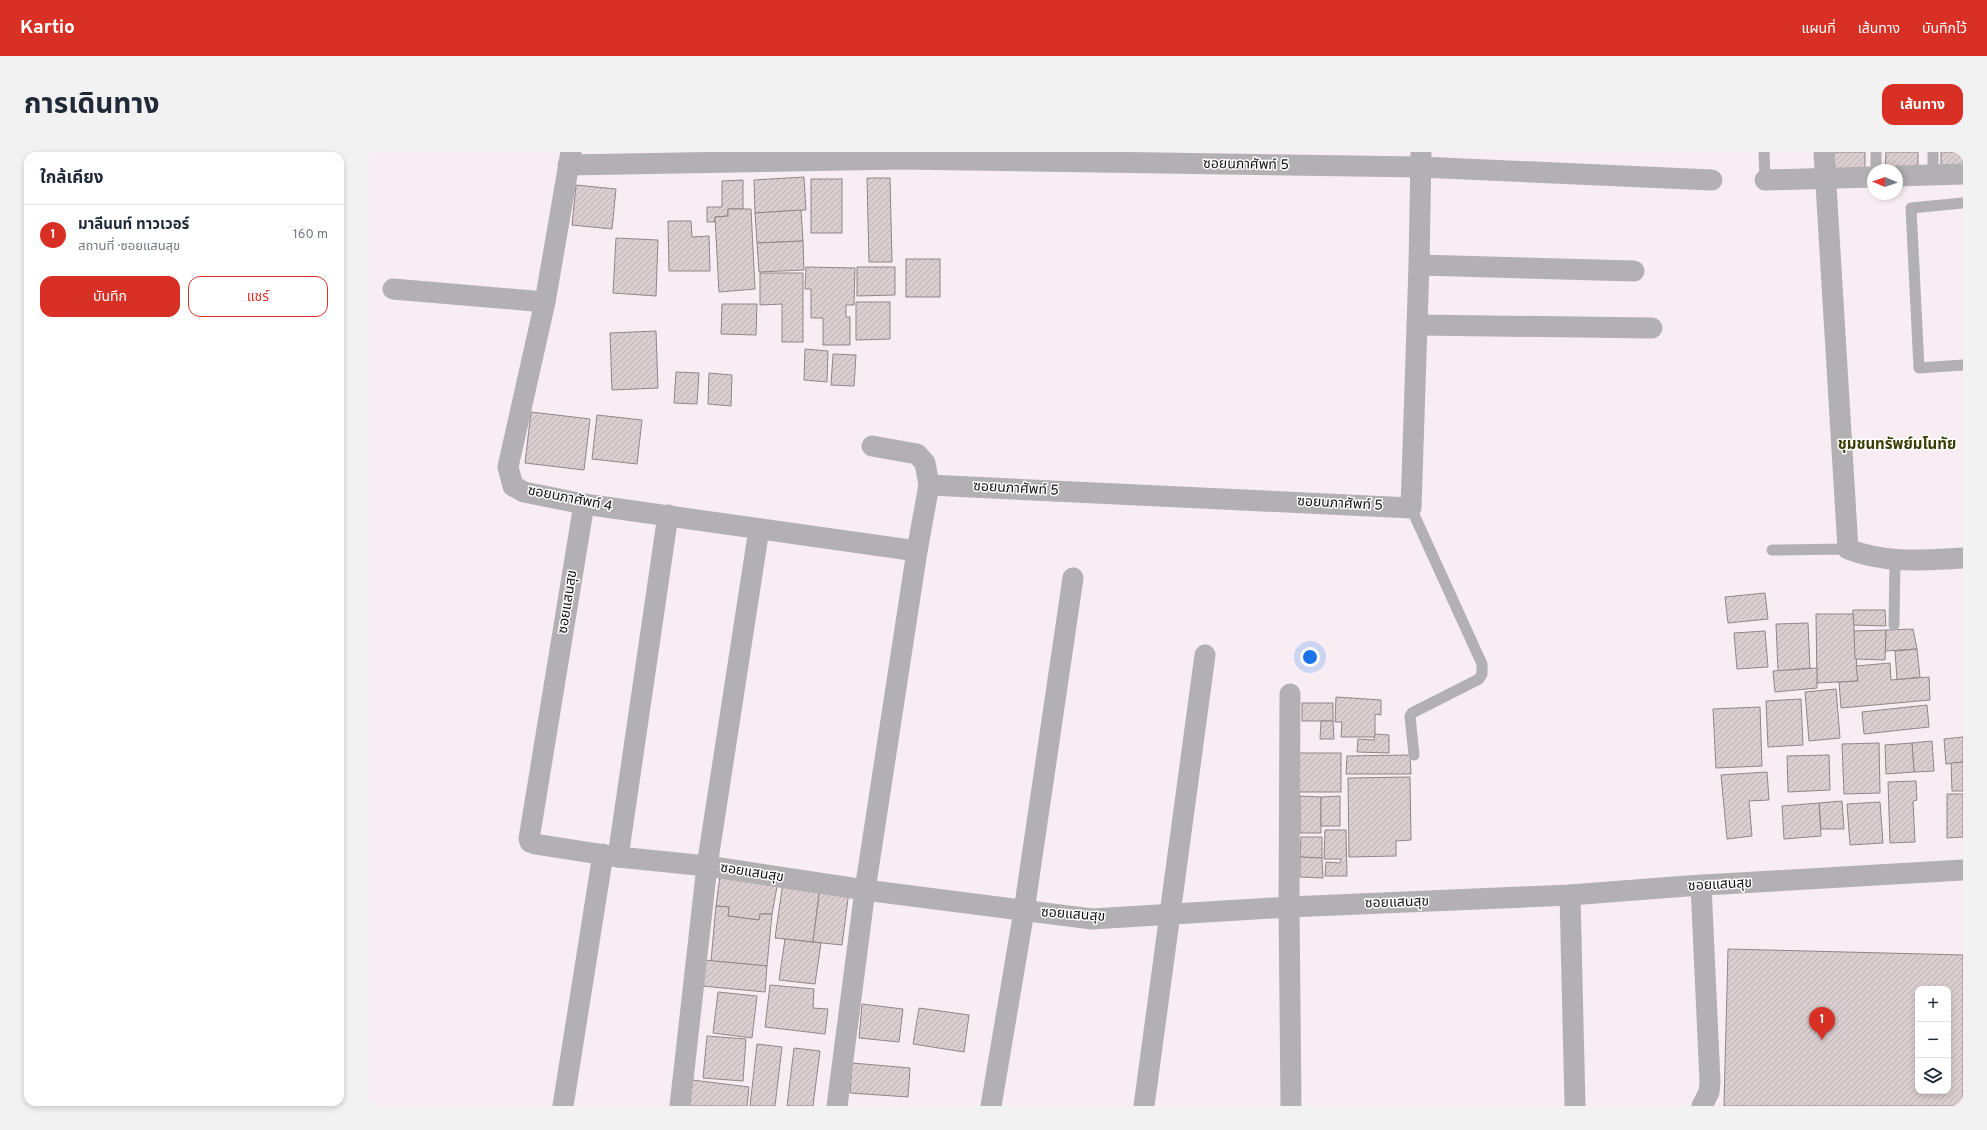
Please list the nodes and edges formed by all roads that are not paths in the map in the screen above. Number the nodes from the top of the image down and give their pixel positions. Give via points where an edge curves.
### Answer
1 (1764, 152) edge
2 (1824, 152) edge
3 (1876, 152) edge
4 (1933, 152) edge
5 (902, 156) edge
6 (570, 158) edge
7 (1420, 160) edge
8 (1876, 164) edge
9 (1963, 174) edge
10 (1933, 175) junction
11 (1903, 176) edge
12 (1867, 177) edge
13 (1824, 179) junction
14 (1712, 180) dead end
15 (1764, 180) joint
16 (1963, 203) edge
17 (1420, 265) junction
18 (1634, 271) dead end
19 (393, 289) dead end
20 (545, 302) junction
21 (1416, 324) junction
22 (1652, 328) dead end
23 (1963, 365) edge
24 (872, 446) dead end
25 (929, 485) junction
26 (584, 504) junction
27 (1411, 508) junction
28 (668, 515) junction
29 (759, 529) junction
30 (1848, 549) junction
31 (1772, 550) dead end
32 (917, 551) junction
33 (1963, 558) edge
34 (1895, 561) junction
35 (1073, 578) dead end
36 (1894, 625) dead end
37 (1205, 655) dead end
38 (1290, 694) dead end
39 (1414, 755) dead end
40 (610, 855) junction
41 (707, 866) junction
42 (1963, 870) edge
43 (1701, 886) junction
44 (865, 890) junction
45 (1570, 895) junction
46 (1289, 907) junction
47 (1024, 910) junction
48 (1170, 914) junction
49 (563, 1106) edge
50 (680, 1106) edge
51 (837, 1106) edge
52 (991, 1106) edge
53 (1144, 1106) edge
54 (1291, 1106) edge
55 (1575, 1106) edge
56 (1702, 1106) edge

1 - 15 lane
2 - 13 street
3 - 8 lane
4 - 10 lane
5 - 6 street, ซอยนภาศัพท์ 5
5 - 7 street, ซอยนภาศัพท์ 5
6 - 20 street, ซอยนภาศัพท์ 4
7 - 14 street, ซอยนภาศัพท์ 5
7 - 17 street
9 - 10 street
10 - 11 street
12 - 13 street
13 - 15 street
13 - 30 street
16 - 23 lane via 1911,208 1919,368
17 - 18 street
17 - 21 street
19 - 20 street
20 - 26 street, ซอยนภาศัพท์ 4 via 508,468 513,486 524,492
21 - 22 street
21 - 27 street
24 - 25 street via 916,454 924,463
25 - 27 street, ซอยนภาศัพท์ 5
25 - 32 street
26 - 28 street, ซอยนภาศัพท์ 4
26 - 40 street, ซอยแสนสุข via 529,839 532,843 540,845
27 - 39 lane via 1482,664 1479,679 1410,716
28 - 29 street, ซอยนภาศัพท์ 4
28 - 40 street
29 - 32 street, ซอยนภาศัพท์ 4
29 - 41 street
30 - 31 lane
30 - 34 street
32 - 44 street
33 - 34 street
34 - 36 lane
35 - 47 street
37 - 48 street
38 - 46 street
40 - 41 street, ซอยแสนสุข
40 - 49 street
41 - 44 street, ซอยแสนสุข
41 - 50 street
42 - 43 street, ซอยแสนสุข
43 - 45 street, ซอยแสนสุข
43 - 56 street via 1710,1082 1709,1092
44 - 47 street, ซอยแสนสุข
44 - 51 street
45 - 46 street, ซอยแสนสุข
45 - 55 street
46 - 48 street, ซอยแสนสุข
46 - 54 street
47 - 48 street, ซอยแสนสุข via 1092,919
47 - 52 street
48 - 53 street

